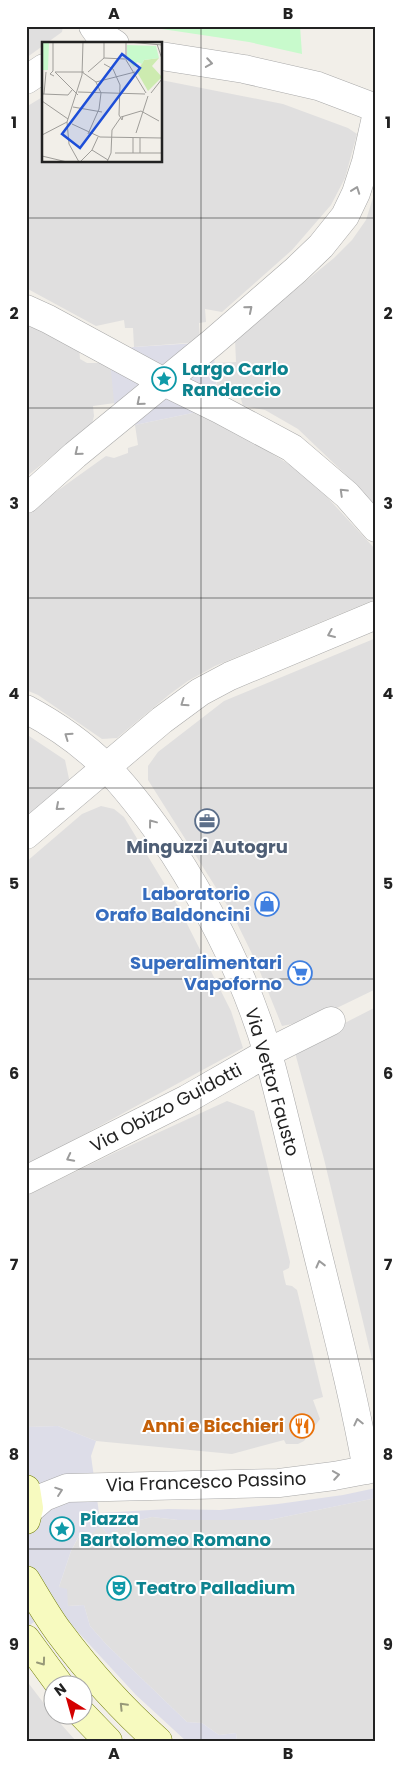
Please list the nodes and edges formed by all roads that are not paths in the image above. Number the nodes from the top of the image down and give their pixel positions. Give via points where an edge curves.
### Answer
1 (162, 56) edge
2 (42, 69) edge
3 (26, 80) edge
4 (376, 108) edge
5 (376, 117) edge
6 (26, 309) edge
7 (164, 382) junction
8 (26, 499) edge
9 (376, 528) edge
10 (376, 615) edge
11 (26, 709) edge
12 (106, 767) junction
13 (26, 836) edge
14 (331, 1021) dead end
15 (267, 1053) junction
16 (26, 1180) edge
17 (372, 1469) edge
18 (27, 1506) edge
19 (26, 1580) edge
20 (26, 1639) edge
21 (52, 1674) edge
22 (92, 1724) edge
23 (108, 1741) edge
24 (158, 1741) edge

1 -> 4 street via 244,69 318,86
2 - 3 street
7 -> 5 street via 321,246 345,216 356,193
6 - 7 street
7 -> 8 street
9 -> 7 street via 347,496 292,448
10 -> 12 street via 216,683 180,706
12 -> 11 street, Via Vettor Fausto via 80,745
12 -> 13 street
15 -> 12 street, Via Vettor Fausto via 233,958 206,904 160,834
14 - 15 street, Via Obizzo Guidotti
15 -> 16 street, Via Obizzo Guidotti via 187,1099
17 -> 15 street, Via Vettor Fausto
18 -> 17 street, Via Francesco Passino via 67,1488 279,1483
24 -> 19 street via 66,1641
20 -> 21 street
22 - 23 street

